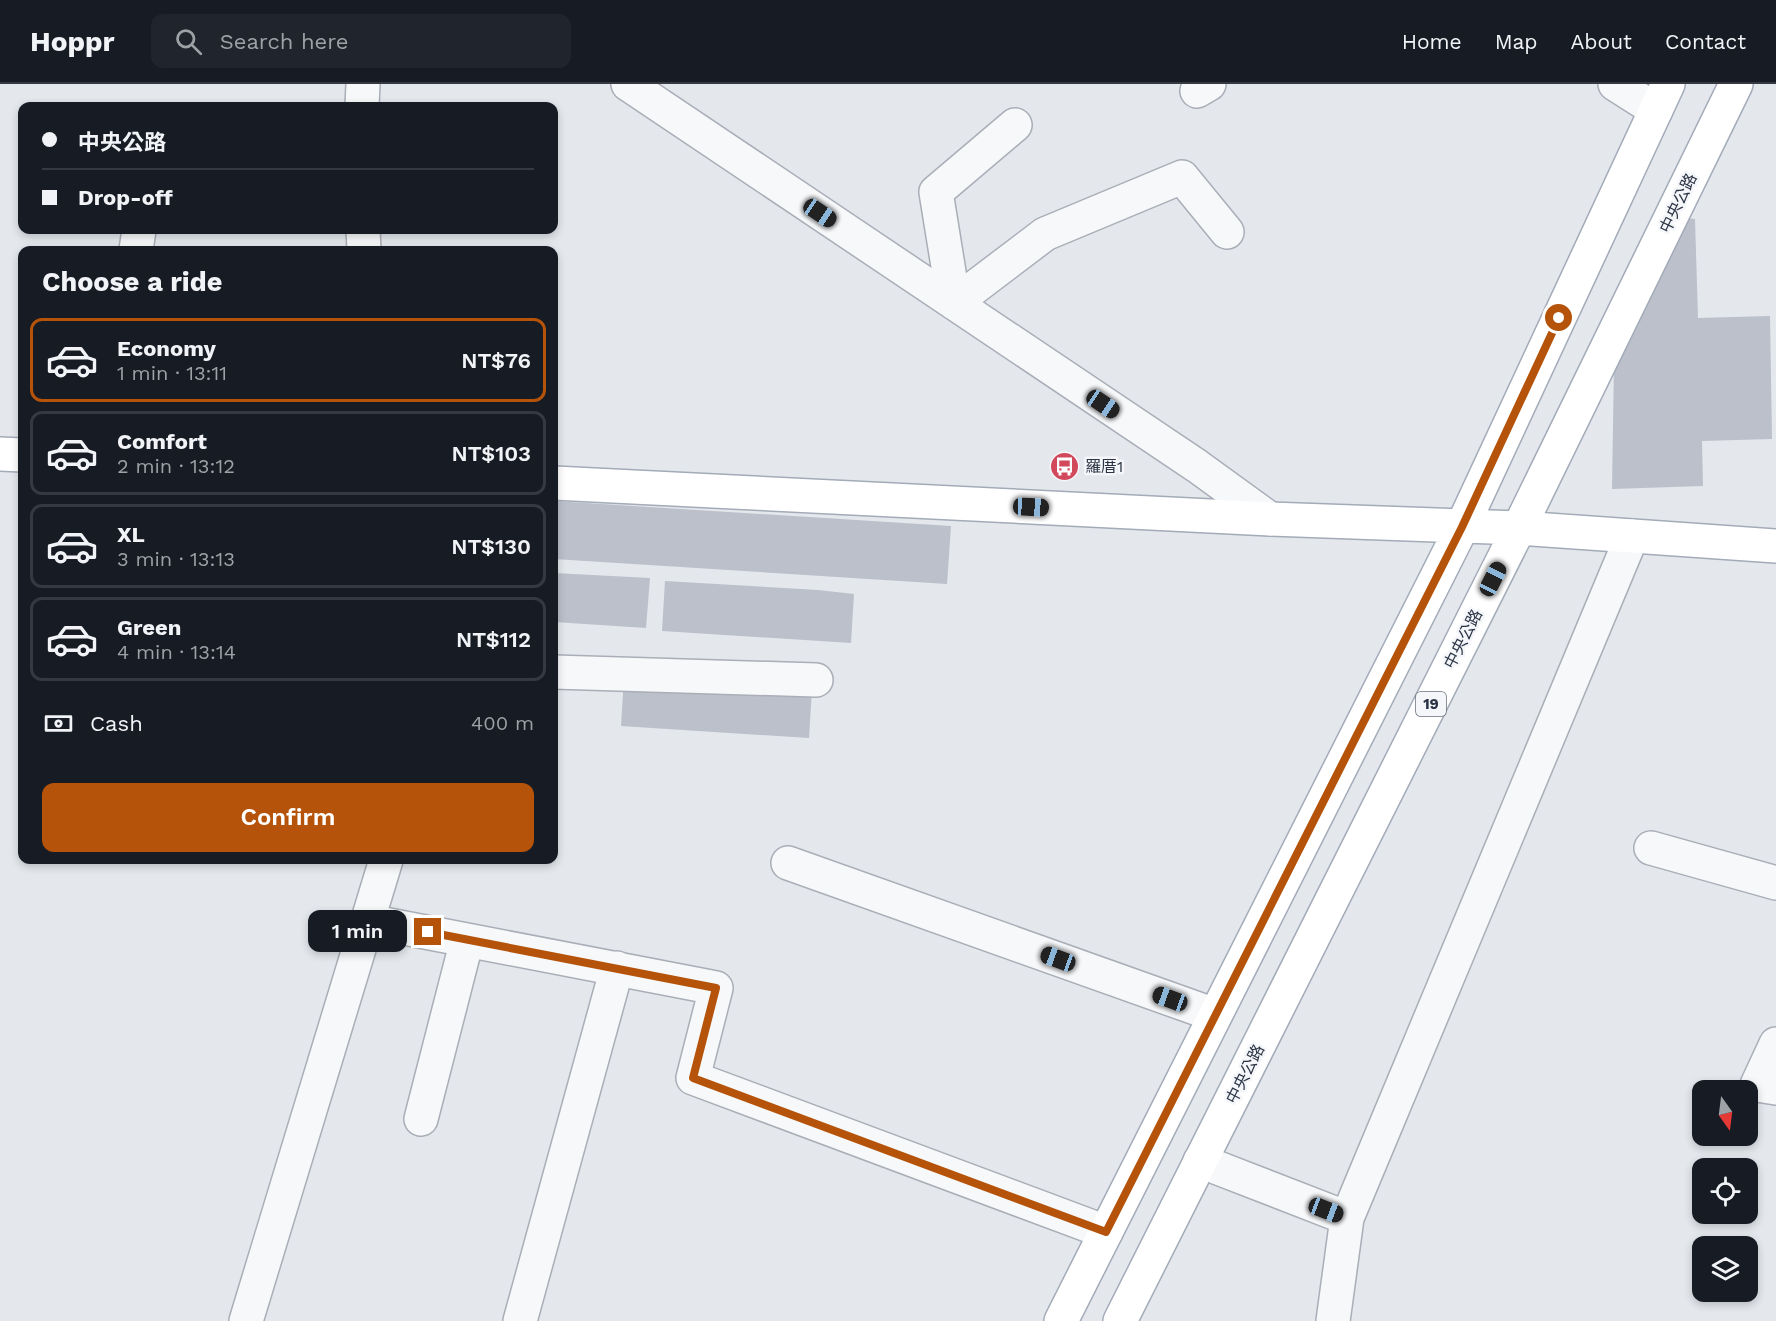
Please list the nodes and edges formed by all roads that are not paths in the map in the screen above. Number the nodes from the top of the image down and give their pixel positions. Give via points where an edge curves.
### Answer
1 (363, 84) edge
2 (628, 84) edge
3 (1615, 84) edge
4 (1736, 84) edge
5 (1662, 97) edge
6 (362, 102) edge
7 (1015, 125) dead end
8 (1227, 232) dead end
9 (954, 303) junction
10 (0, 454) edge
11 (18, 455) edge
12 (558, 483) edge
13 (1270, 519) junction
14 (1462, 527) junction
15 (1519, 528) junction
16 (1632, 536) junction
17 (1776, 546) edge
18 (558, 672) edge
19 (816, 680) dead end
20 (1651, 848) dead end
21 (788, 863) dead end
22 (385, 864) edge
23 (1776, 883) edge
24 (368, 921) junction
25 (467, 940) junction
26 (617, 968) junction
27 (1215, 1015) junction
28 (1776, 1044) edge
29 (1776, 1088) edge
30 (421, 1119) dead end
31 (1200, 1161) junction
32 (1347, 1218) junction
33 (1106, 1232) junction
34 (246, 1321) edge
35 (520, 1321) edge
36 (1061, 1321) edge
37 (1120, 1321) edge
38 (1333, 1321) edge

1 - 6 street
2 - 9 street
3 - 5 street
4 - 15 main road, 中央公路 / 19
5 - 14 main road
7 - 9 street via 936,192
8 - 9 street via 1182,177 1045,234
9 - 13 street
10 - 11 main road
12 - 13 main road
13 - 14 main road
14 - 15 main road
14 - 27 main road
15 - 16 main road
15 - 31 main road, 中央公路 / 19
16 - 17 main road
16 - 32 street
18 - 19 street
20 - 23 street
21 - 27 street
22 - 24 street
24 - 25 street
24 - 34 street
25 - 26 street
25 - 30 street
26 - 33 street via 716,988 693,1078
26 - 35 street
27 - 33 main road
28 - 29 street via 1757,1085
31 - 32 street
31 - 37 main road, 中央公路 / 19
32 - 38 street
33 - 36 main road

